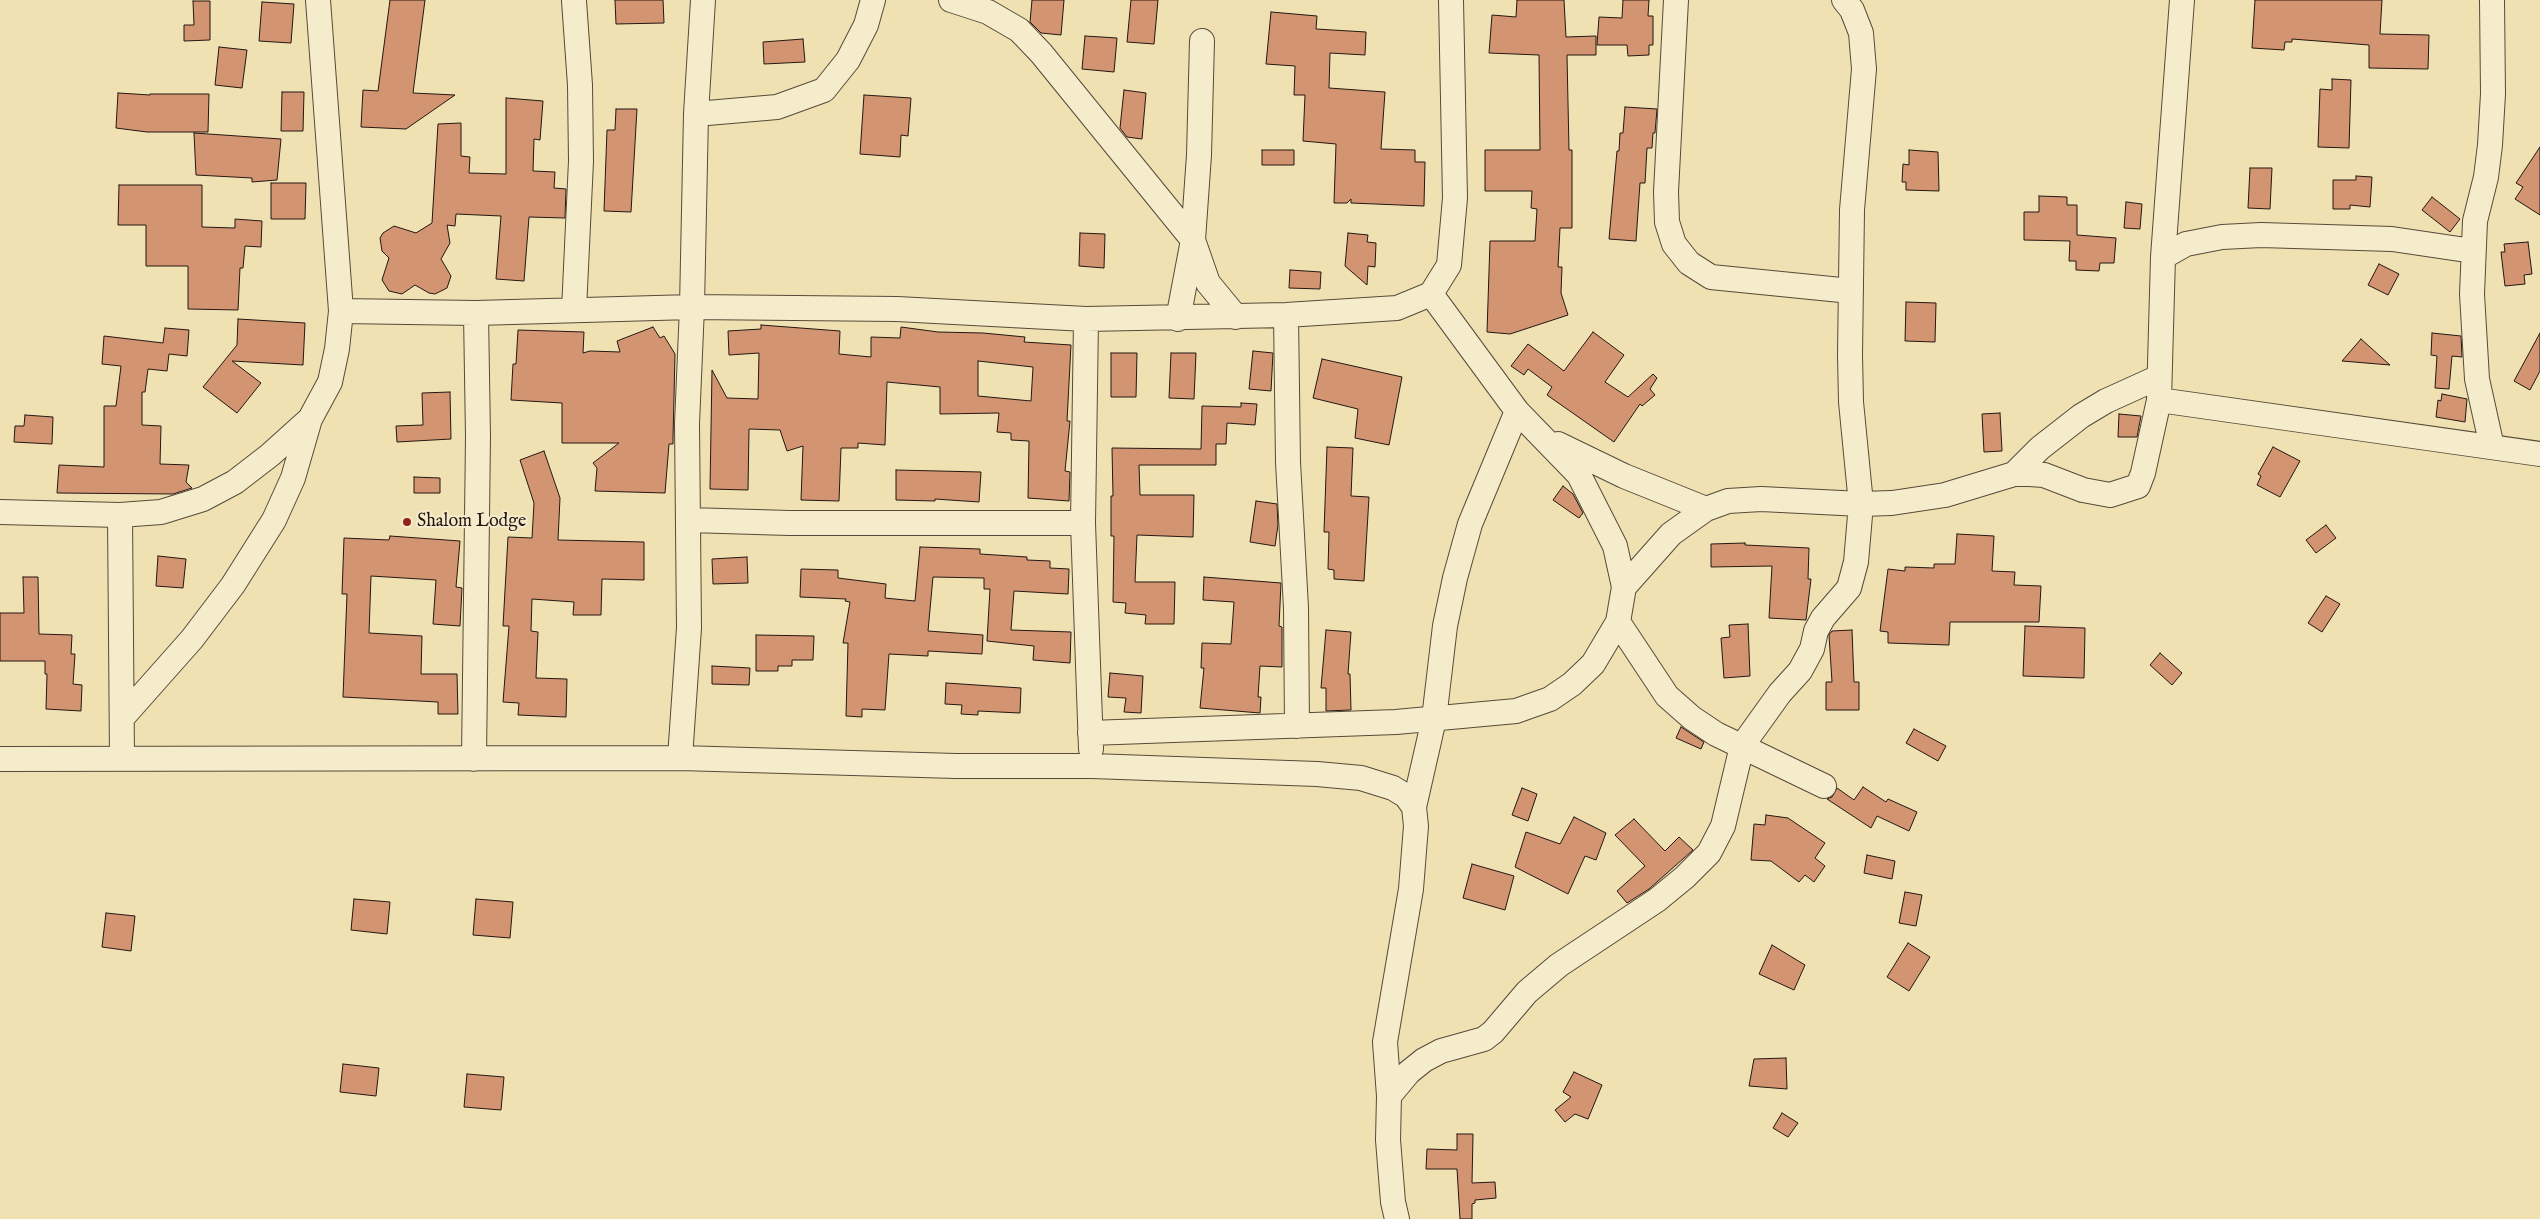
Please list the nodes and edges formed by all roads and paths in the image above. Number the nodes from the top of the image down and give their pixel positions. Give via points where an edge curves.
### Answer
1 (318, 0) edge
2 (703, 0) edge
3 (873, 0) edge
4 (951, 0) edge
5 (1451, 0) edge
6 (1676, 0) edge
7 (1844, 0) edge
8 (2182, 0) edge
9 (2492, 0) edge
10 (574, 1) edge
11 (1202, 41) dead end
12 (696, 114) junction
13 (1193, 240) junction
14 (2473, 251) junction
15 (2163, 257) junction
16 (1851, 291) junction
17 (1431, 294) junction
18 (692, 307) junction
19 (574, 310) junction
20 (342, 311) junction
21 (476, 313) junction
22 (1286, 316) junction
23 (1236, 317) junction
24 (1086, 319) junction
25 (1178, 319) junction
26 (2160, 377) junction
27 (2159, 400) junction
28 (1517, 411) junction
29 (310, 419) junction
30 (1545, 438) junction
31 (2492, 447) junction
32 (2540, 454) edge
33 (2014, 474) junction
34 (1658, 490) junction
35 (1861, 504) junction
36 (1706, 509) junction
37 (0, 512) edge
38 (120, 515) junction
39 (689, 520) junction
40 (1083, 524) junction
41 (1671, 534) junction
42 (1624, 587) junction
43 (1618, 622) junction
44 (122, 718) junction
45 (1434, 719) junction
46 (1297, 726) junction
47 (1090, 733) junction
48 (1742, 746) junction
49 (122, 757) junction
50 (680, 758) junction
51 (0, 759) edge
52 (474, 759) junction
53 (1092, 766) junction
54 (1824, 786) dead end
55 (1414, 807) junction
56 (1389, 1096) junction
57 (1397, 1219) edge

1 - 20 street
2 - 12 street
3 - 12 street via 866,25 848,60 824,90 777,107
4 - 13 street via 988,12 1019,30
5 - 17 street via 1454,198 1449,265
6 - 16 street via 1666,192 1667,222 1674,244 1689,263 1711,277
7 - 16 street via 1852,10 1861,33 1864,69 1854,171
8 - 15 street
9 - 14 street via 2490,145 2475,221
10 - 19 street via 581,160
11 - 13 street
12 - 18 street
13 - 23 street via 1208,283
13 - 25 street
14 - 15 street via 2392,239 2261,235 2222,237 2186,244
14 - 31 street via 2473,340 2477,379
15 - 26 street
16 - 35 street via 1851,402
17 - 22 street via 1397,308
17 - 28 street
18 - 19 street
18 - 24 street via 897,310
18 - 39 street via 687,424
19 - 21 street
20 - 21 street
20 - 29 street via 330,382
21 - 52 street via 478,437
22 - 23 street
22 - 46 street
23 - 25 street
24 - 25 street
24 - 40 street
26 - 27 street
26 - 33 street via 2081,416 2040,448
27 - 31 street
27 - 33 street via 2138,486 2110,495 2083,490 2044,475
28 - 30 street
28 - 45 street via 1470,524 1455,578 1445,626
29 - 38 street via 235,482 203,499 161,512
29 - 44 street via 292,478 274,520 233,585 192,639
30 - 34 street
30 - 42 street via 1579,475 1615,546
31 - 32 street
33 - 35 street via 1938,497
34 - 36 street
34 - 41 street
35 - 36 street via 1761,499 1728,501
35 - 48 street via 1856,562 1849,588 1823,618 1800,671
36 - 41 street
37 - 38 street
38 - 44 street
39 - 40 street
39 - 50 street via 689,628
40 - 47 street
41 - 42 street
42 - 43 street
43 - 45 street via 1593,664 1550,699 1516,711
43 - 48 street via 1667,696 1692,718
44 - 49 street
45 - 46 street
45 - 55 street
46 - 47 street
47 - 53 street
48 - 54 street
48 - 56 street via 1723,826 1709,852 1685,877 1657,900 1559,965 1527,992 1484,1039 1441,1051 1424,1060
49 - 51 street
49 - 52 street
50 - 52 street
50 - 53 street via 956,766
53 - 55 street via 1360,778 1393,788 1406,796
55 - 56 street via 1416,836 1411,889 1386,1042
56 - 57 street via 1388,1140

